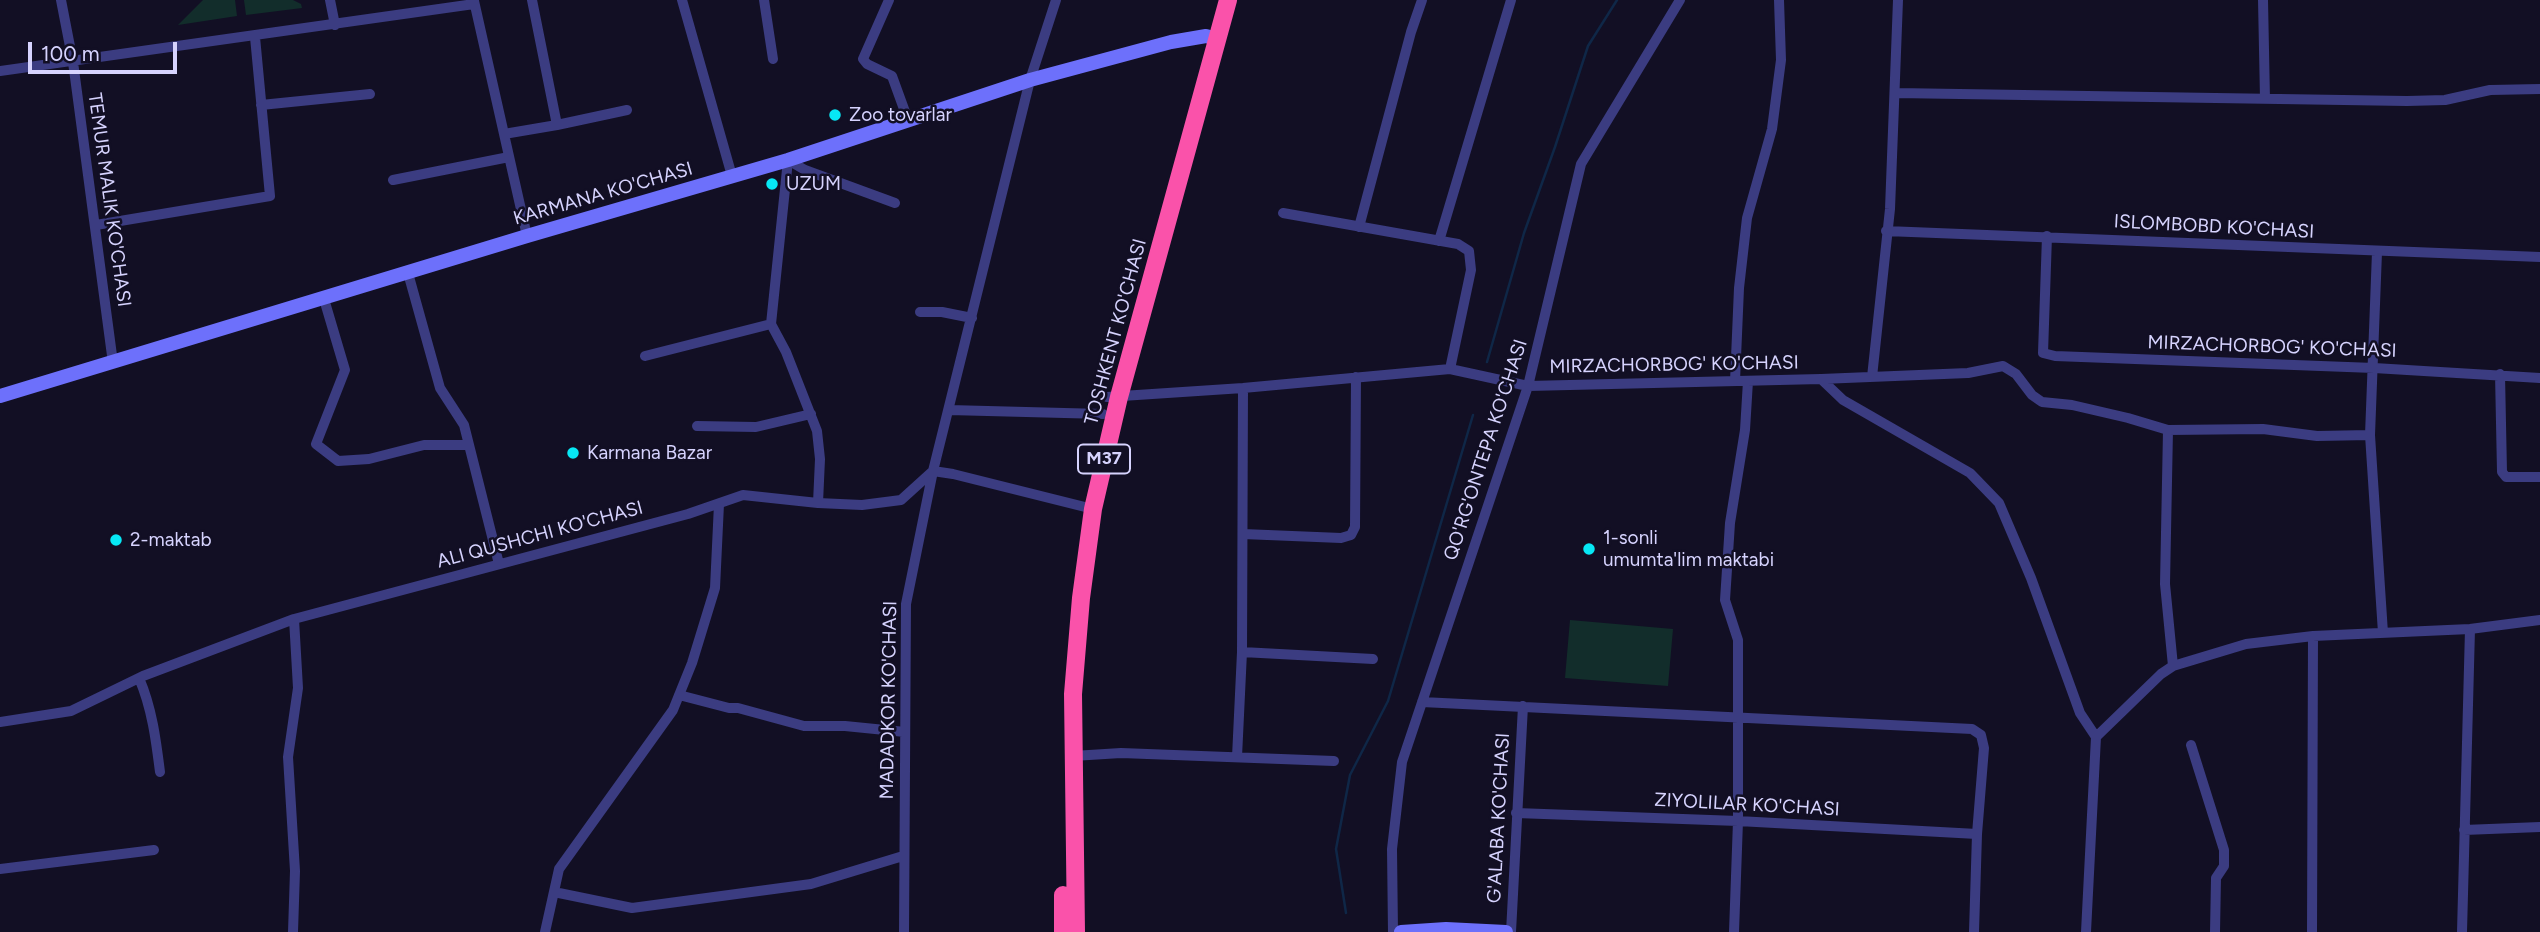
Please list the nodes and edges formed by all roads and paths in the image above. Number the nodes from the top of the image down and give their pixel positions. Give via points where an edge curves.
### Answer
1 (61, 0) edge
2 (330, 0) edge
3 (532, 0) edge
4 (682, 0) edge
5 (764, 0) edge
6 (889, 0) edge
7 (1056, 0) edge
8 (1216, 0) edge
9 (1227, 0) edge
10 (1422, 0) edge
11 (1511, 0) edge
12 (1680, 0) edge
13 (1779, 0) edge
14 (1898, 0) edge
15 (2263, 0) edge
16 (474, 2) edge
17 (335, 25) junction
18 (255, 37) junction
19 (1211, 37) junction
20 (773, 59) dead end
21 (73, 62) junction
22 (0, 71) edge
23 (1030, 80) junction
24 (2540, 89) edge
25 (1896, 93) junction
26 (370, 94) dead end
27 (2265, 99) junction
28 (261, 105) junction
29 (627, 110) dead end
30 (908, 120) junction
31 (557, 125) junction
32 (504, 134) junction
33 (509, 157) junction
34 (788, 160) junction
35 (732, 176) junction
36 (393, 180) dead end
37 (894, 202) dead end
38 (1283, 213) dead end
39 (96, 225) junction
40 (1359, 227) junction
41 (1886, 232) junction
42 (527, 236) junction
43 (2047, 236) junction
44 (1439, 241) junction
45 (2377, 252) junction
46 (2540, 257) edge
47 (408, 273) junction
48 (324, 299) junction
49 (920, 312) dead end
50 (972, 318) junction
51 (771, 324) junction
52 (645, 356) dead end
53 (113, 363) junction
54 (2374, 368) junction
55 (1450, 369) junction
56 (2500, 374) junction
57 (1356, 377) junction
58 (1872, 377) junction
59 (2540, 377) edge
60 (1821, 379) junction
61 (1735, 381) junction
62 (1748, 381) junction
63 (1528, 386) junction
64 (1244, 388) junction
65 (0, 396) edge
66 (1110, 403) junction
67 (949, 410) junction
68 (811, 414) junction
69 (697, 426) dead end
70 (2168, 430) junction
71 (2371, 435) junction
72 (469, 445) junction
73 (933, 471) junction
74 (2540, 477) edge
75 (818, 503) junction
76 (719, 504) junction
77 (1087, 507) junction
78 (1243, 534) junction
79 (499, 564) junction
80 (294, 619) junction
81 (2540, 620) edge
82 (2470, 629) junction
83 (2383, 633) junction
84 (2313, 636) junction
85 (1242, 652) junction
86 (1373, 659) dead end
87 (2173, 666) junction
88 (139, 678) junction
89 (679, 695) junction
90 (1422, 702) junction
91 (1523, 706) junction
92 (1738, 720) junction
93 (0, 722) edge
94 (905, 732) junction
95 (2096, 737) junction
96 (2191, 745) dead end
97 (1073, 756) junction
98 (1237, 757) junction
99 (1334, 761) dead end
100 (160, 772) dead end
101 (1516, 814) junction
102 (1738, 821) junction
103 (2540, 827) edge
104 (2464, 830) junction
105 (1977, 834) junction
106 (154, 850) dead end
107 (903, 856) junction
108 (0, 869) edge
109 (554, 892) junction
110 (293, 932) edge
111 (545, 932) edge
112 (904, 932) edge
113 (1063, 932) edge
114 (1076, 932) edge
115 (1393, 932) edge
116 (1401, 932) edge
117 (1508, 932) edge
118 (1734, 932) edge
119 (1973, 932) edge
120 (2086, 932) edge
121 (2215, 932) edge
122 (2312, 932) edge
123 (2462, 932) edge

1 - 21 street, TEMUR MALIK KO'CHASI
2 - 17 street
3 - 31 street
4 - 35 street
5 - 20 street
6 - 30 street via 863,59 892,76
7 - 23 street, MADADKOR KO'CHASI
8 - 19 highway, TOSHKENT KO'CHASI / M37
9 - 19 highway, TOSHKENT KO'CHASI / M37
10 - 40 street
11 - 44 street
12 - 63 street, QO'RG'ONTEPA KO'CHASI via 1581,164
13 - 61 street via 1781,60 1772,129 1747,218
14 - 25 street
15 - 27 street
16 - 17 street
16 - 32 street
17 - 18 street
18 - 21 street
18 - 28 street
19 - 23 main road, KARMANA KO'CHASI via 1171,42
19 - 66 highway, TOSHKENT KO'CHASI / M37
21 - 22 street
21 - 39 street, TEMUR MALIK KO'CHASI
23 - 30 main road, KARMANA KO'CHASI
23 - 50 street, MADADKOR KO'CHASI
24 - 27 street via 2490,90 2445,100
25 - 27 street
25 - 41 street
26 - 28 street
28 - 39 street via 270,196
29 - 31 street
30 - 34 main road, KARMANA KO'CHASI
31 - 32 street
32 - 33 street
33 - 36 street
33 - 42 street
34 - 35 main road, KARMANA KO'CHASI
34 - 37 street
34 - 51 street
35 - 42 main road, KARMANA KO'CHASI
38 - 40 street
39 - 53 street, TEMUR MALIK KO'CHASI
40 - 44 street
41 - 43 street, ISLOMBOBD KO'CHASI
41 - 58 street
42 - 47 main road, KARMANA KO'CHASI
43 - 45 street, ISLOMBOBD KO'CHASI
43 - 54 street, MIRZACHORBOG' KO'CHASI via 2043,353
44 - 55 street via 1469,251 1471,270
45 - 46 street, ISLOMBOBD KO'CHASI
45 - 54 street
47 - 48 main road, KARMANA KO'CHASI
47 - 72 street via 440,388 464,425
48 - 53 main road, KARMANA KO'CHASI
48 - 72 street via 345,370 316,444 338,461 369,459 424,445
49 - 50 street
50 - 67 street, MADADKOR KO'CHASI
51 - 52 street
51 - 68 street
53 - 65 main road, KARMANA KO'CHASI
54 - 56 street, MIRZACHORBOG' KO'CHASI
54 - 71 street
55 - 57 street, MIRZACHORBOG' KO'CHASI
55 - 63 street, MIRZACHORBOG' KO'CHASI
56 - 59 street, MIRZACHORBOG' KO'CHASI
56 - 74 street via 2502,472 2506,477
57 - 64 street, MIRZACHORBOG' KO'CHASI
57 - 78 street via 1355,527 1351,535
58 - 60 street, MIRZACHORBOG' KO'CHASI
58 - 70 street, MIRZACHORBOG' KO'CHASI via 1968,373 2003,366 2016,373 2042,402 2072,405
60 - 62 street, MIRZACHORBOG' KO'CHASI
60 - 95 street, MIRZACHORBOG' KO'CHASI via 1843,400 1970,473 1999,503 2080,713
61 - 62 street, MIRZACHORBOG' KO'CHASI
61 - 63 street, MIRZACHORBOG' KO'CHASI
62 - 92 street via 1725,600 1738,640
63 - 90 street, QO'RG'ONTEPA KO'CHASI
64 - 66 street, MIRZACHORBOG' KO'CHASI
64 - 78 street
66 - 67 street, MIRZACHORBOG' KO'CHASI
66 - 77 highway, TOSHKENT KO'CHASI / M37
67 - 73 street, MADADKOR KO'CHASI
68 - 69 street via 756,427
68 - 75 street via 820,459
70 - 71 street, MIRZACHORBOG' KO'CHASI
70 - 87 street via 2165,584
71 - 83 street
72 - 79 street
73 - 75 street, ALI QUSHCHI KO'CHASI via 901,500 862,505
73 - 77 street
73 - 94 street, MADADKOR KO'CHASI via 906,604
75 - 76 street, ALI QUSHCHI KO'CHASI via 743,495
76 - 79 street, ALI QUSHCHI KO'CHASI
76 - 89 street via 715,589
77 - 97 highway, TOSHKENT KO'CHASI / M37
77 - 113 highway, TOSHKENT KO'CHASI / M37 via 1069,597 1063,694
78 - 85 street
79 - 80 street, ALI QUSHCHI KO'CHASI
80 - 88 street, ALI QUSHCHI KO'CHASI
80 - 110 street via 298,688 288,757 295,871
81 - 82 street
82 - 83 street
82 - 104 street
83 - 84 street
84 - 87 street via 2246,644
84 - 122 street
85 - 86 street
85 - 98 street
87 - 95 street
88 - 93 street, ALI QUSHCHI KO'CHASI via 72,711
88 - 100 street via 147,695
89 - 94 street via 804,726
89 - 109 street via 673,710 559,869
90 - 91 street
90 - 115 street, QO'RG'ONTEPA KO'CHASI via 1402,762 1392,849
91 - 92 street
91 - 101 street, G'ALABA KO'CHASI
92 - 102 street
92 - 105 street via 1972,729 1981,736 1984,748
94 - 107 street, MADADKOR KO'CHASI
95 - 120 street
96 - 121 street via 2224,850 2224,866 2216,878
97 - 98 street
97 - 114 highway, TOSHKENT KO'CHASI / M37
98 - 99 street
101 - 102 street, ZIYOLILAR KO'CHASI
101 - 117 street, G'ALABA KO'CHASI
102 - 105 street, ZIYOLILAR KO'CHASI
102 - 118 street
103 - 104 street
104 - 123 street
105 - 119 street
106 - 108 street
107 - 109 street via 811,884 632,908
107 - 112 street, MADADKOR KO'CHASI
109 - 111 street
116 - 117 main road

